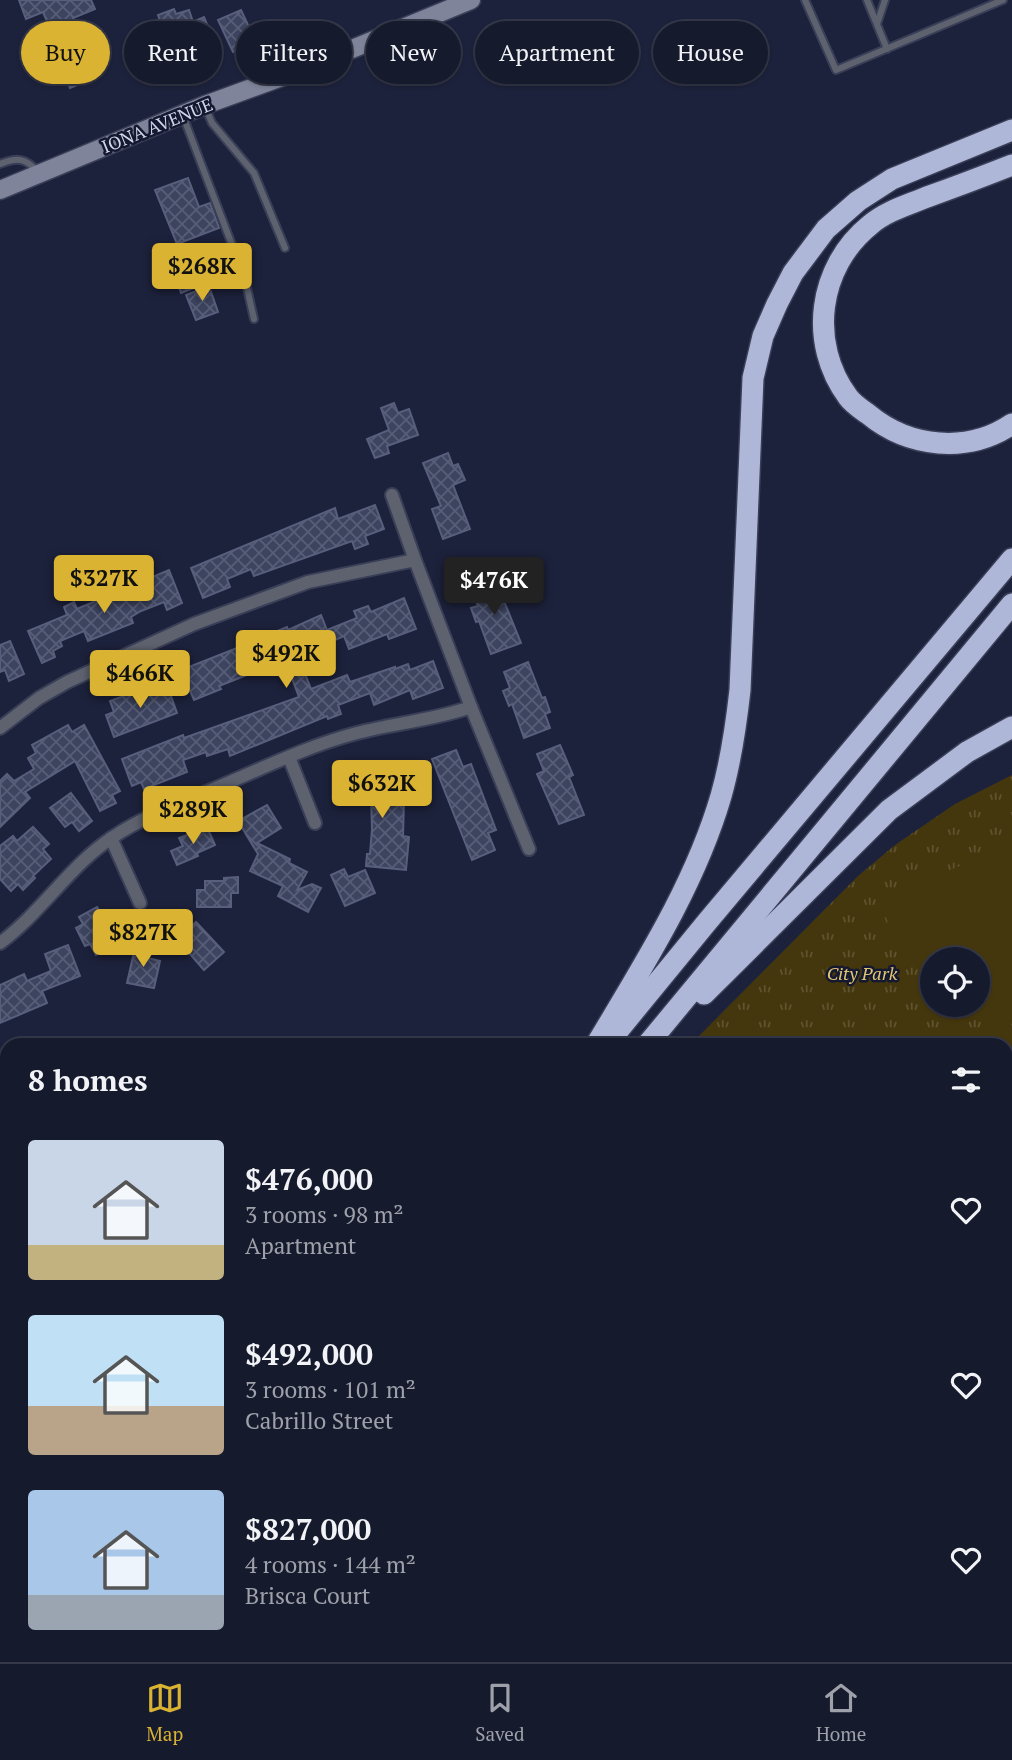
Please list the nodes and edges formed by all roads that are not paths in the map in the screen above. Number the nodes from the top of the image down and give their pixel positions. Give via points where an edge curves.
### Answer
1 (471, 0) edge
2 (805, 0) edge
3 (867, 0) edge
4 (884, 0) edge
5 (1003, 0) edge
6 (991, 3) edge
7 (877, 24) junction
8 (887, 49) junction
9 (205, 105) junction
10 (183, 114) junction
11 (1012, 130) edge
12 (0, 164) edge
13 (1012, 165) edge
14 (39, 174) junction
15 (0, 190) edge
16 (285, 248) dead end
17 (254, 319) dead end
18 (1012, 424) edge
19 (392, 495) dead end
20 (1012, 543) edge
21 (415, 559) junction
22 (1012, 559) edge
23 (1012, 604) edge
24 (958, 623) junction
25 (471, 708) junction
26 (0, 727) edge
27 (1012, 727) edge
28 (289, 757) junction
29 (315, 823) dead end
30 (111, 838) junction
31 (529, 849) dead end
32 (140, 903) dead end
33 (0, 943) edge
34 (600, 1038) edge
35 (613, 1038) edge
36 (653, 1038) edge
37 (653, 1038) edge

1 - 9 street, IONA AVENUE
2 - 8 lane via 836,70
3 - 7 lane
4 - 7 lane
5 - 6 lane
6 - 8 lane
7 - 8 lane
9 - 10 street, IONA AVENUE
9 - 16 lane via 212,123 254,173
10 - 14 street, IONA AVENUE
10 - 17 lane via 245,279
11 - 34 highway via 892,179 858,201 826,229 776,304 753,378 740,690 721,797 693,870
12 - 14 lane via 26,160
13 - 18 highway via 871,223 849,245 832,274 824,300 823,337 833,371 849,399 905,436 929,443 958,443 986,437
14 - 15 street, IONA AVENUE
19 - 21 street
20 - 24 highway
21 - 25 street
21 - 26 street via 308,582 194,624 68,682
22 - 24 highway
23 - 36 highway
24 - 35 highway
25 - 28 street via 359,732
25 - 31 street
27 - 37 highway via 967,752 888,810 711,988
28 - 29 street
28 - 30 street
30 - 32 street
30 - 33 street

